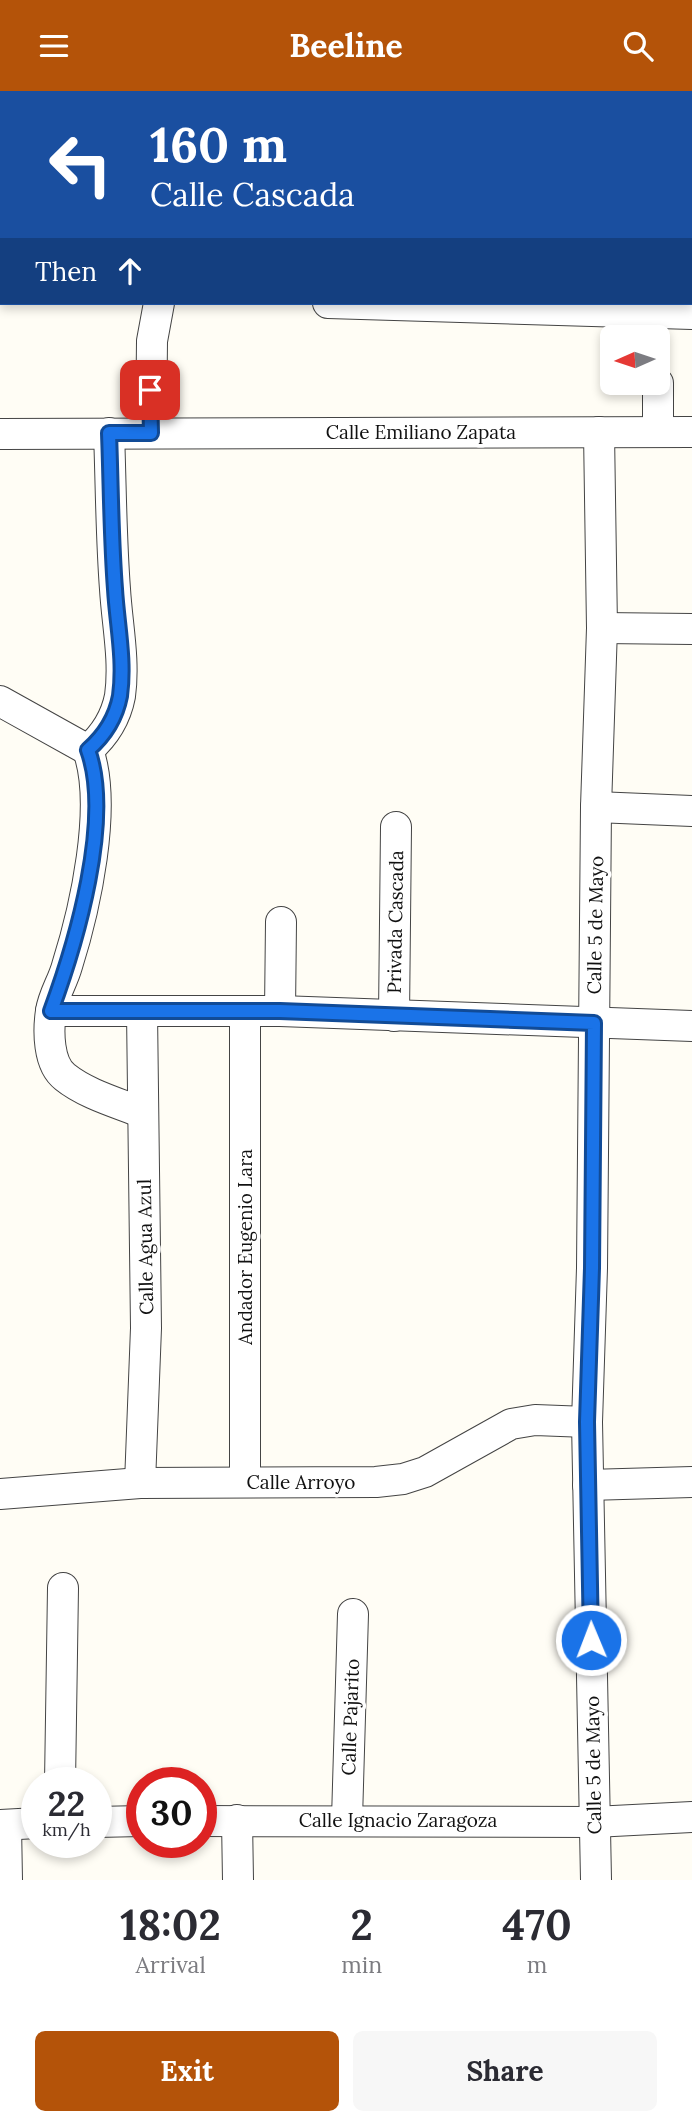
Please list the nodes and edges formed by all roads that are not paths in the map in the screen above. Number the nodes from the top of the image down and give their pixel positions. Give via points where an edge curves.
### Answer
1 (159, 305) edge
2 (372, 305) edge
3 (692, 314) edge
4 (657, 318) edge
5 (657, 395) edge
6 (599, 432) junction
7 (658, 432) junction
8 (692, 432) edge
9 (109, 433) junction
10 (151, 433) junction
11 (0, 434) edge
12 (603, 628) junction
13 (692, 629) edge
14 (0, 701) edge
15 (88, 750) junction
16 (596, 807) junction
17 (692, 811) edge
18 (396, 827) dead end
19 (281, 922) dead end
20 (51, 1011) junction
21 (280, 1011) junction
22 (142, 1012) junction
23 (245, 1012) junction
24 (394, 1016) junction
25 (594, 1023) junction
26 (692, 1026) edge
27 (143, 1113) junction
28 (587, 1422) junction
29 (245, 1482) junction
30 (692, 1482) edge
31 (140, 1483) junction
32 (588, 1485) junction
33 (0, 1494) edge
34 (63, 1588) dead end
35 (352, 1614) dead end
36 (60, 1767) edge
37 (692, 1817) edge
38 (347, 1819) junction
39 (237, 1820) junction
40 (217, 1821) edge
41 (594, 1822) junction
42 (21, 1824) edge
43 (3, 1825) edge
44 (7, 1880) edge
45 (238, 1880) edge
46 (596, 1880) edge

1 - 10 street via 152,341
2 - 4 street
3 - 4 street
5 - 7 street
6 - 7 street, Calle Emiliano Zapata
6 - 10 street, Calle Emiliano Zapata
6 - 12 street, Calle 5 de Mayo
7 - 8 street, Calle Emiliano Zapata
9 - 10 street, Calle Emiliano Zapata
9 - 11 street, Calle Emiliano Zapata
9 - 15 street via 122,671 113,719
12 - 13 street
12 - 16 street, Calle 5 de Mayo
14 - 15 street
15 - 20 street via 94,767 93,842 68,965
16 - 17 street
16 - 25 street, Calle 5 de Mayo
18 - 24 street, Privada Cascada
19 - 21 street
20 - 22 street
20 - 27 street via 51,1049 64,1077
21 - 23 street
21 - 24 street
22 - 23 street
22 - 27 street, Calle Agua Azul
23 - 29 street, Andador Eugenio Lara
24 - 25 street
25 - 26 street
25 - 28 street, Calle 5 de Mayo
27 - 31 street, Calle Agua Azul via 146,1328
28 - 29 street, Calle Arroyo via 510,1424 425,1472 403,1479
28 - 32 street, Calle 5 de Mayo
29 - 31 street, Calle Arroyo
30 - 32 street
31 - 33 street, Calle Arroyo
32 - 41 street, Calle 5 de Mayo
34 - 36 street
35 - 38 street, Calle Pajarito
37 - 41 street, Calle Ignacio Zaragoza
38 - 39 street, Calle Ignacio Zaragoza
38 - 41 street, Calle Ignacio Zaragoza
39 - 40 street, Calle Ignacio Zaragoza
39 - 45 street
41 - 46 street, Calle 5 de Mayo
42 - 43 street
43 - 44 street

